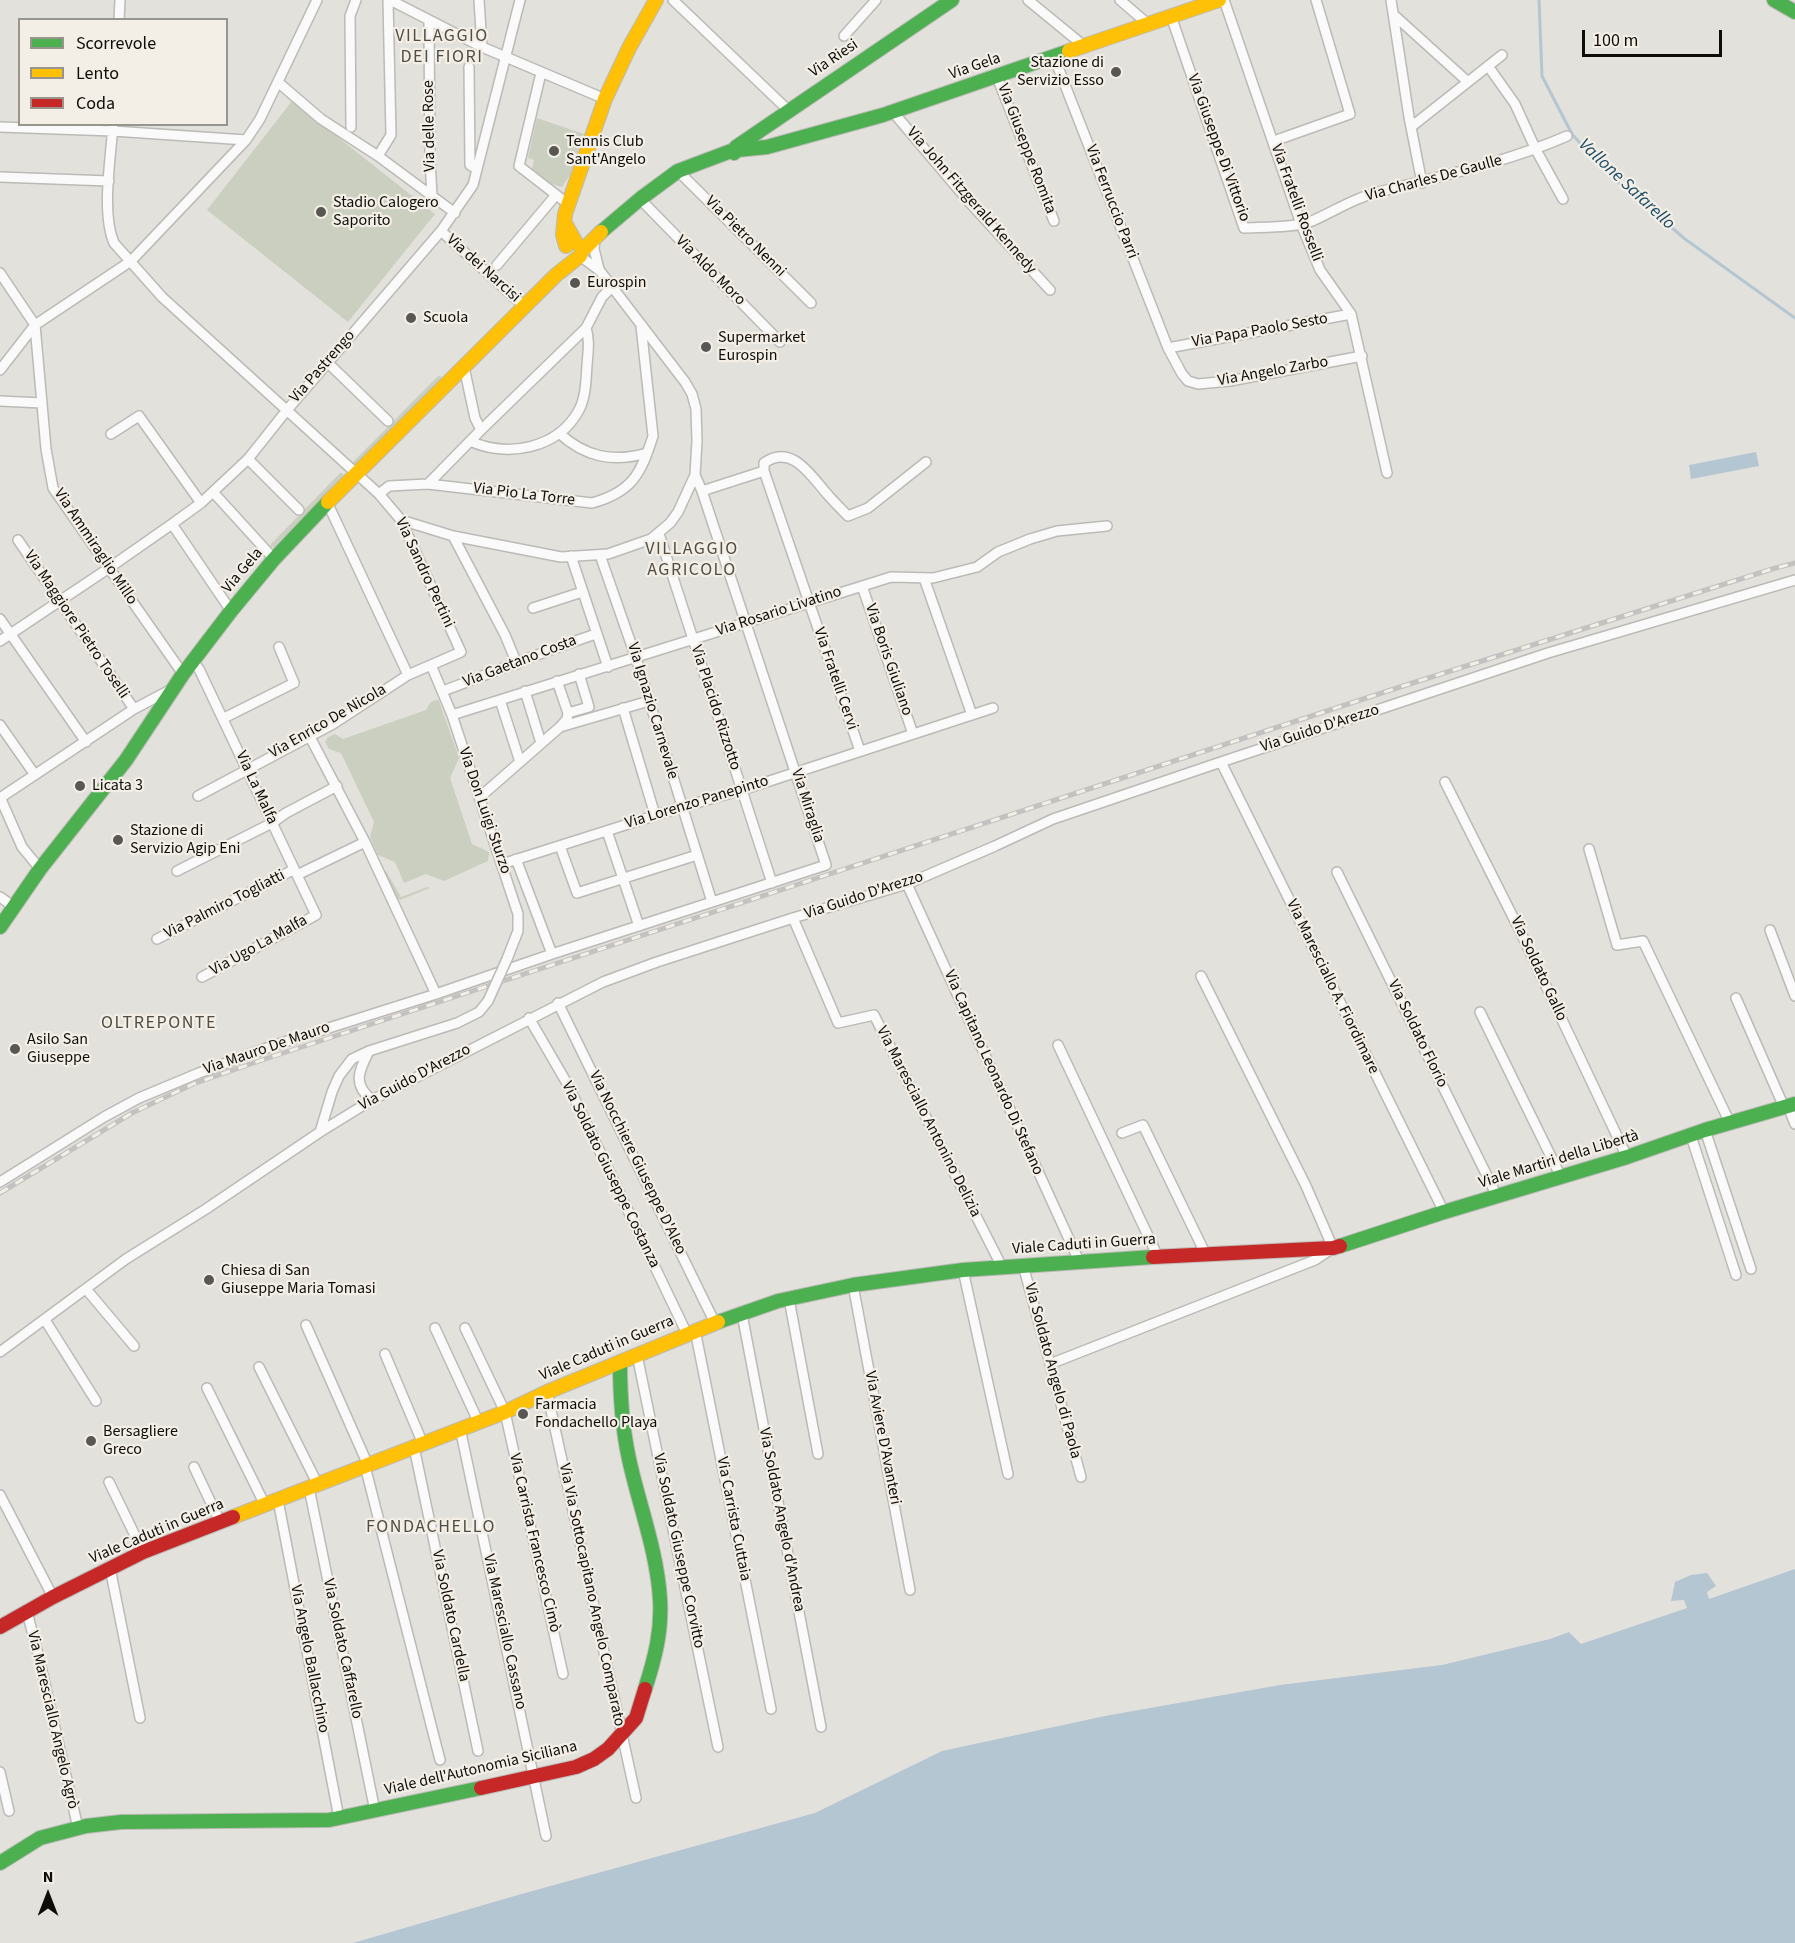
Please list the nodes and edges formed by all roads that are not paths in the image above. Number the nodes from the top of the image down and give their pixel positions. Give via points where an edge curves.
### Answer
1 (120, 0) edge
2 (317, 0) edge
3 (356, 0) edge
4 (389, 0) edge
5 (479, 0) edge
6 (520, 0) edge
7 (657, 0) edge
8 (673, 0) edge
9 (876, 0) edge
10 (952, 0) edge
11 (1028, 0) edge
12 (1120, 0) edge
13 (1316, 0) edge
14 (1391, 0) edge
15 (1774, 0) edge
16 (1216, 1) edge
17 (408, 5) edge
18 (1795, 12) edge
19 (1394, 15) junction
20 (1171, 16) junction
21 (119, 18) edge
22 (429, 21) junction
23 (1148, 24) junction
24 (844, 36) dead end
25 (1084, 46) junction
26 (482, 47) junction
27 (1502, 55) dead end
28 (1054, 57) junction
29 (507, 58) junction
30 (1488, 66) junction
31 (469, 67) dead end
32 (541, 73) junction
33 (998, 76) junction
34 (1468, 82) junction
35 (279, 83) junction
36 (605, 99) junction
37 (788, 110) junction
38 (893, 112) junction
39 (0, 127) edge
40 (351, 127) dead end
41 (1411, 127) junction
42 (113, 128) edge
43 (1568, 136) dead end
44 (246, 140) junction
45 (1274, 141) junction
46 (735, 149) junction
47 (1536, 150) junction
48 (378, 156) junction
49 (477, 169) junction
50 (678, 171) junction
51 (0, 177) edge
52 (109, 181) junction
53 (1422, 183) junction
54 (556, 195) junction
55 (432, 196) junction
56 (640, 199) junction
57 (1563, 199) dead end
58 (568, 204) junction
59 (455, 213) junction
60 (1054, 221) dead end
61 (1301, 224) junction
62 (441, 231) junction
63 (596, 236) junction
64 (575, 250) junction
65 (131, 261) junction
66 (496, 265) dead end
67 (600, 271) junction
68 (0, 273) edge
69 (612, 287) junction
70 (1050, 290) dead end
71 (811, 303) dead end
72 (525, 307) junction
73 (1351, 314) junction
74 (35, 324) junction
75 (640, 324) junction
76 (586, 328) junction
77 (780, 342) dead end
78 (1168, 348) junction
79 (1362, 356) junction
80 (327, 363) junction
81 (464, 367) junction
82 (0, 370) edge
83 (0, 401) edge
84 (42, 403) junction
85 (287, 410) junction
86 (388, 422) dead end
87 (481, 430) junction
88 (559, 433) junction
89 (111, 434) dead end
90 (470, 441) junction
91 (647, 453) junction
92 (625, 458) junction
93 (248, 459) junction
94 (926, 462) dead end
95 (764, 471) junction
96 (356, 473) junction
97 (1387, 473) dead end
98 (695, 475) junction
99 (633, 480) junction
100 (428, 484) junction
101 (702, 490) junction
102 (213, 492) junction
103 (379, 494) junction
104 (201, 502) junction
105 (327, 502) junction
106 (299, 510) dead end
107 (401, 520) junction
108 (172, 524) junction
109 (1107, 526) dead end
110 (659, 534) junction
111 (453, 536) junction
112 (18, 540) dead end
113 (600, 555) junction
114 (572, 556) junction
115 (273, 560) junction
116 (109, 568) junction
117 (924, 578) junction
118 (1795, 580) edge
119 (862, 586) junction
120 (582, 592) junction
121 (61, 601) junction
122 (809, 603) junction
123 (533, 608) dead end
124 (231, 611) junction
125 (0, 619) edge
126 (746, 623) junction
127 (11, 633) junction
128 (597, 634) junction
129 (692, 640) junction
130 (0, 641) edge
131 (279, 647) dead end
132 (460, 652) joint
133 (636, 658) junction
134 (193, 662) junction
135 (517, 664) junction
136 (431, 665) junction
137 (608, 667) junction
138 (183, 674) junction
139 (579, 674) junction
140 (408, 675) junction
141 (557, 681) junction
142 (175, 687) junction
143 (443, 691) junction
144 (525, 691) junction
145 (500, 700) junction
146 (649, 700) junction
147 (623, 708) junction
148 (993, 708) dead end
149 (134, 709) junction
150 (568, 713) junction
151 (452, 715) junction
152 (972, 715) junction
153 (224, 718) junction
154 (0, 725) edge
155 (560, 727) junction
156 (913, 734) junction
157 (310, 736) junction
158 (86, 742) junction
159 (541, 743) junction
160 (860, 752) junction
161 (520, 762) junction
162 (1221, 762) junction
163 (247, 768) junction
164 (795, 772) junction
165 (35, 775) junction
166 (1445, 782) dead end
167 (337, 786) junction
168 (742, 790) junction
169 (198, 796) dead end
170 (0, 798) edge
171 (480, 798) junction
172 (682, 807) junction
173 (656, 815) junction
174 (272, 823) junction
175 (607, 831) junction
176 (365, 842) junction
177 (560, 846) junction
178 (1589, 849) dead end
179 (697, 855) junction
180 (516, 859) junction
181 (502, 864) junction
182 (40, 869) junction
183 (177, 871) dead end
184 (295, 873) junction
185 (1337, 873) dead end
186 (624, 878) junction
187 (772, 883) junction
188 (907, 884) junction
189 (0, 897) edge
190 (712, 902) junction
191 (8, 908) edge
192 (316, 915) joint
193 (793, 918) junction
194 (639, 926) junction
195 (0, 927) edge
196 (1770, 930) dead end
197 (157, 939) dead end
198 (552, 954) junction
199 (1201, 976) dead end
200 (202, 978) dead end
201 (436, 994) junction
202 (1795, 996) edge
203 (1736, 998) dead end
204 (558, 1003) junction
205 (1480, 1012) dead end
206 (529, 1018) junction
207 (1058, 1045) dead end
208 (369, 1051) junction
209 (372, 1100) junction
210 (1789, 1106) edge
211 (1730, 1123) junction
212 (1795, 1124) edge
213 (1705, 1130) junction
214 (320, 1132) junction
215 (1122, 1133) dead end
216 (1690, 1136) junction
217 (1627, 1157) junction
218 (1561, 1177) junction
219 (0, 1182) edge
220 (1497, 1196) junction
221 (1444, 1212) junction
222 (1333, 1248) junction
223 (1206, 1255) junction
224 (1158, 1257) junction
225 (1079, 1262) junction
226 (1023, 1266) junction
227 (1002, 1267) junction
228 (1751, 1269) dead end
229 (963, 1270) junction
230 (1736, 1275) dead end
231 (853, 1285) junction
232 (86, 1289) junction
233 (789, 1299) junction
234 (742, 1314) junction
235 (45, 1320) junction
236 (715, 1323) junction
237 (306, 1325) dead end
238 (435, 1328) dead end
239 (465, 1328) dead end
240 (691, 1332) junction
241 (134, 1346) dead end
242 (0, 1352) edge
243 (385, 1354) dead end
244 (638, 1355) junction
245 (620, 1364) junction
246 (1050, 1364) junction
247 (259, 1367) dead end
248 (207, 1388) dead end
249 (547, 1392) junction
250 (96, 1401) dead end
251 (505, 1412) junction
252 (478, 1421) junction
253 (460, 1428) junction
254 (418, 1445) junction
255 (818, 1454) dead end
256 (367, 1466) junction
257 (194, 1467) dead end
258 (1008, 1474) dead end
259 (1081, 1477) dead end
260 (109, 1482) dead end
261 (313, 1486) junction
262 (1, 1500) edge
263 (272, 1502) junction
264 (220, 1522) junction
265 (143, 1552) junction
266 (110, 1568) junction
267 (910, 1590) dead end
268 (53, 1597) junction
269 (27, 1612) junction
270 (0, 1628) edge
271 (563, 1674) dead end
272 (771, 1709) dead end
273 (140, 1718) dead end
274 (821, 1727) dead end
275 (622, 1735) junction
276 (718, 1747) dead end
277 (478, 1751) dead end
278 (440, 1760) dead end
279 (0, 1772) edge
280 (534, 1777) junction
281 (636, 1798) dead end
282 (9, 1811) dead end
283 (375, 1811) junction
284 (339, 1818) junction
285 (78, 1828) junction
286 (546, 1836) dead end
287 (0, 1863) edge

1 - 21 street
2 - 35 street
3 - 40 street via 350,16
4 - 17 street
4 - 48 street via 391,135
5 - 26 street
6 - 29 street, Via Pastrengo
7 - 36 street
8 - 37 street
9 - 24 street
10 - 37 street, Via Riesi
11 - 25 street
12 - 23 street
13 - 45 street via 1350,114
14 - 19 street
15 - 18 street
16 - 20 street, Via Gela
16 - 45 street, Via Fratelli Rosselli
17 - 22 street
19 - 34 street
19 - 41 street
20 - 23 street, Via Gela
20 - 61 street, Via Giuseppe Di Vittorio via 1244,228
22 - 26 street
22 - 55 street, Via delle Rose
23 - 25 street, Via Gela
25 - 28 street, Via Gela
26 - 29 street
27 - 30 street
28 - 33 street, Via Gela
28 - 78 street, Via Ferruccio Parri
29 - 32 street
29 - 49 street, Via Pastrengo
30 - 34 street
30 - 47 street via 1515,104
31 - 49 street via 470,165
32 - 36 street
32 - 54 street via 519,166
33 - 38 street, Via Gela
33 - 60 street, Via Giuseppe Romita
34 - 41 street
35 - 44 street
35 - 48 street via 321,119
36 - 58 street
37 - 46 street, Via Riesi
38 - 46 street, Via Gela via 767,147
38 - 70 street, Via John Fitzgerald Kennedy
39 - 42 street
41 - 53 street
42 - 44 street
42 - 52 street, Via Sandro Pertini
43 - 47 street, Via Charles De Gaulle
44 - 65 street
45 - 61 street, Via Fratelli Rosselli
46 - 50 street, Via Gela
47 - 53 street, Via Charles De Gaulle
47 - 57 street
48 - 55 street
49 - 59 street, Via Pastrengo via 473,185
50 - 56 street, Via Gela
50 - 71 street, Via Pietro Nenni
51 - 52 street
52 - 65 street, Via Sandro Pertini via 109,233
53 - 61 street, Via Charles De Gaulle via 1373,194
54 - 58 street
54 - 66 street
55 - 59 street
56 - 63 street, Via Gela
56 - 77 street, Via Aldo Moro
58 - 64 street via 565,223
59 - 62 street, Via Pastrengo
61 - 73 street, Via Fratelli Rosselli via 1320,270
62 - 72 street, Via dei Narcisi
62 - 80 street, Via Pastrengo
63 - 64 street, Via Gela
63 - 67 street via 594,249
64 - 67 street
64 - 72 street, Via Gela
65 - 74 street
65 - 85 street, Via Sandro Pertini via 162,297
67 - 69 street
68 - 74 street, Via Ammiraglio Millo
69 - 75 street
69 - 76 street via 602,297
72 - 81 street, Via Gela
73 - 78 street, Via Papa Paolo Sesto
73 - 79 street, Via Fratelli Rosselli
74 - 82 street
74 - 84 street, Via Ammiraglio Millo
75 - 91 street, Via Pio La Torre via 652,436
75 - 98 street via 692,394 698,425
76 - 87 street
76 - 88 street via 583,401
78 - 79 street, Via Angelo Zarbo via 1182,374 1198,384
79 - 97 street, Via Fratelli Rosselli
80 - 85 street, Via Pastrengo
80 - 86 street
81 - 87 street
81 - 96 street, Via Gela
83 - 84 street
84 - 116 street, Via Ammiraglio Millo via 53,488
85 - 93 street, Via Pastrengo
85 - 96 street, Via Sandro Pertini
87 - 90 street
88 - 90 street via 518,450 482,447
88 - 92 street via 584,451
89 - 104 street via 139,416
90 - 100 street
91 - 92 street
91 - 99 street, Via Pio La Torre
92 - 99 street
93 - 102 street, Via Pastrengo
93 - 106 street
94 - 95 street via 868,508 848,516 795,461 772,457 764,464
95 - 101 street
95 - 122 street, Via Fratelli Cervi
96 - 103 street, Via Sandro Pertini
96 - 105 street, Via Gela
98 - 101 street, Via Miraglia
98 - 110 street via 678,512
99 - 100 street, Via Pio La Torre via 612,497 592,503
100 - 103 street, Via Pio La Torre via 389,486
101 - 126 street, Via Miraglia
102 - 104 street, Via Pastrengo
102 - 115 street
103 - 107 street, Via Sandro Pertini
104 - 108 street, Via Pastrengo
105 - 115 street, Via Gela
105 - 140 street
107 - 111 street
107 - 132 street, Via Sandro Pertini
108 - 116 street, Via Pastrengo
108 - 124 street
109 - 117 street, Via Rosario Livatino via 1057,531 999,552 977,567
110 - 113 street
110 - 129 street, Via Placido Rizzotto
111 - 114 street
111 - 135 street
112 - 121 street, Via Maggiore Pietro Toselli
113 - 114 street
113 - 133 street, Via Ignazio Carnevale
114 - 120 street
115 - 124 street, Via Gela
116 - 121 street, Via Pastrengo
116 - 138 street, Via Ammiraglio Millo
117 - 119 street, Via Rosario Livatino via 891,577
117 - 152 street
118 - 162 street, Via Guido D'Arezzo via 1548,653
119 - 122 street, Via Rosario Livatino
119 - 156 street, Via Boris Giuliano
120 - 123 street
120 - 128 street
121 - 127 street, Via Pastrengo
121 - 149 street, Via Maggiore Pietro Toselli
122 - 126 street, Via Rosario Livatino
122 - 160 street, Via Fratelli Cervi
124 - 134 street, Via Gela
125 - 127 street
126 - 129 street, Via Rosario Livatino
126 - 164 street, Via Miraglia
127 - 130 street, Via Pastrengo
127 - 158 street
128 - 135 street, Via Gaetano Costa
128 - 137 street
129 - 133 street, Via Rosario Livatino
129 - 168 street, Via Placido Rizzotto
131 - 153 street via 294,683
132 - 136 street, Via Enrico De Nicola
133 - 137 street, Via Rosario Livatino
133 - 146 street, Via Ignazio Carnevale
134 - 138 street, Via Gela
134 - 153 street, Via La Malfa
135 - 143 street, Via Gaetano Costa
136 - 140 street, Via Enrico De Nicola
136 - 143 street, Via Don Luigi Sturzo
137 - 139 street, Via Rosario Livatino
138 - 142 street, Via Gela
139 - 141 street, Via Rosario Livatino
139 - 150 street via 589,707
140 - 157 street, Via Enrico De Nicola
141 - 144 street, Via Rosario Livatino
141 - 150 street
142 - 149 street
142 - 182 street, Via Gela via 126,760
143 - 151 street, Via Don Luigi Sturzo
144 - 145 street, Via Rosario Livatino
144 - 159 street
145 - 151 street, Via Rosario Livatino
145 - 161 street
146 - 147 street
146 - 172 street, Via Ignazio Carnevale
147 - 155 street
147 - 173 street
148 - 152 street, Via Lorenzo Panepinto
149 - 158 street
150 - 155 street
151 - 171 street, Via Don Luigi Sturzo
152 - 156 street, Via Lorenzo Panepinto
153 - 163 street, Via La Malfa
154 - 165 street
155 - 159 street
156 - 160 street, Via Lorenzo Panepinto
157 - 163 street, Via Enrico De Nicola
157 - 167 street
158 - 165 street
159 - 161 street
160 - 164 street, Via Lorenzo Panepinto
161 - 171 street
162 - 188 street, Via Guido D'Arezzo via 1053,819
162 - 221 street, Via Maresciallo A. Fiordimare
163 - 169 street, Via Enrico De Nicola
163 - 174 street, Via La Malfa
164 - 168 street, Via Lorenzo Panepinto
164 - 187 street, Via Miraglia via 826,865
165 - 170 street
166 - 217 street, Via Soldato Gallo
167 - 174 street
167 - 176 street
168 - 172 street, Via Lorenzo Panepinto
168 - 187 street, Via Placido Rizzotto
170 - 182 street via 22,847
171 - 181 street, Via Don Luigi Sturzo
172 - 173 street, Via Lorenzo Panepinto
172 - 179 street, Via Ignazio Carnevale
173 - 175 street, Via Lorenzo Panepinto
174 - 183 street
174 - 184 street, Via La Malfa
175 - 177 street, Via Lorenzo Panepinto
175 - 186 street
176 - 184 street, Via Palmiro Togliatti
176 - 201 street
177 - 180 street, Via Lorenzo Panepinto
177 - 186 street via 577,893
178 - 211 street via 1617,945 1643,941
179 - 186 street
179 - 190 street, Via Ignazio Carnevale
180 - 181 street, Via Lorenzo Panepinto
180 - 198 street
181 - 208 street, Via Don Luigi Sturzo, bridge via 518,914 518,931 488,1001 479,1012 458,1023
182 - 191 street, Via Gela
184 - 192 street, Via La Malfa
184 - 197 street, Via Palmiro Togliatti
185 - 220 street, Via Soldato Florio
186 - 194 street
187 - 190 street, Via Miraglia
188 - 193 street, Via Guido D'Arezzo
188 - 225 street, Via Capitano Leonardo Di Stefano
189 - 191 street
190 - 194 street, Via Miraglia
191 - 195 street, Via Gela
192 - 200 street, Via Ugo La Malfa
193 - 204 street, Via Guido D'Arezzo via 657,962
193 - 227 street, Via Maresciallo Antonino Delizia via 838,1023 874,1015
194 - 198 street, Via Miraglia
196 - 202 street
198 - 201 street, Via Mauro De Mauro
199 - 222 street
201 - 219 street, Via Mauro De Mauro via 199,1072 104,1117
203 - 210 street
204 - 206 street, Via Guido D'Arezzo
204 - 236 street, Via Nocchiere Giuseppe D'Aleo
205 - 218 street
206 - 209 street, Via Guido D'Arezzo
206 - 240 street, Via Soldato Giuseppe Costanza via 568,1085
207 - 224 street
208 - 209 street via 360,1069 359,1082
208 - 214 street via 352,1059 339,1076
209 - 214 street, Via Guido D'Arezzo
210 - 211 street, Viale Martiri della Libertà
210 - 212 street
211 - 213 street, Viale Martiri della Libertà
213 - 216 street, Viale Martiri della Libertà
213 - 228 street
214 - 232 street, Via Guido D'Arezzo
215 - 223 street via 1143,1125
216 - 217 street, Viale Martiri della Libertà
216 - 230 street
217 - 218 street, Viale Martiri della Libertà
218 - 220 street, Viale Martiri della Libertà
220 - 221 street, Viale Martiri della Libertà
221 - 222 street, Viale Martiri della Libertà
222 - 223 street, Viale Caduti in Guerra
222 - 246 street via 1316,1260
223 - 224 street, Viale Caduti in Guerra
224 - 225 street, Viale Caduti in Guerra
225 - 226 street, Viale Caduti in Guerra
226 - 227 street, Viale Caduti in Guerra
226 - 246 street, Via Soldato Angelo di Paola
227 - 229 street, Viale Caduti in Guerra
229 - 231 street, Viale Caduti in Guerra
229 - 258 street
231 - 233 street, Viale Caduti in Guerra
231 - 267 street, Via Aviere D'Avanteri
232 - 235 street, Via Guido D'Arezzo
232 - 241 street
233 - 234 street, Viale Caduti in Guerra
233 - 255 street
234 - 236 street, Viale Caduti in Guerra
234 - 274 street, Via Soldato Angelo d'Andrea
235 - 242 street, Via Guido D'Arezzo
235 - 250 street
236 - 240 street, Viale Caduti in Guerra
237 - 256 street
238 - 252 street
239 - 251 street, Via Carrista Francesco Cimò
240 - 244 street, Viale Caduti in Guerra
240 - 272 street, Via Carrista Cuttaia
243 - 254 street, Via Soldato Cardella
244 - 245 street, Viale Caduti in Guerra
244 - 276 street, Via Soldato Giuseppe Corvitto
245 - 249 street, Viale Caduti in Guerra
245 - 275 street, Viale dell'Autonomia Siciliana via 620,1403 629,1459 660,1598 657,1652 636,1718
246 - 259 street, Via Soldato Angelo di Paola
247 - 261 street, Via Soldato Caffarello
248 - 263 street, Via Angelo Ballacchino
249 - 251 street, Viale Caduti in Guerra
249 - 275 street, Via Via Sottocapitano Angelo Comparato
251 - 252 street, Viale Caduti in Guerra
251 - 271 street, Via Carrista Francesco Cimò
252 - 253 street, Viale Caduti in Guerra
253 - 254 street, Viale Caduti in Guerra
253 - 280 street, Via Maresciallo Cassano
254 - 256 street, Viale Caduti in Guerra
254 - 277 street, Via Soldato Cardella
256 - 261 street, Viale Caduti in Guerra
256 - 278 street
257 - 264 street
260 - 265 street
261 - 263 street, Viale Caduti in Guerra
261 - 283 street, Via Soldato Caffarello
262 - 268 street
263 - 264 street, Viale Caduti in Guerra
263 - 284 street, Via Angelo Ballacchino
264 - 265 street, Viale Caduti in Guerra
265 - 266 street, Viale Caduti in Guerra
266 - 268 street, Viale Caduti in Guerra
266 - 273 street
268 - 269 street, Viale Caduti in Guerra
269 - 270 street, Viale Caduti in Guerra
269 - 285 street, Via Maresciallo Angelo Agrò
275 - 280 street, Viale dell'Autonomia Siciliana via 594,1759
275 - 281 street, Via Via Sottocapitano Angelo Comparato
279 - 282 street
280 - 283 street, Viale dell'Autonomia Siciliana
280 - 286 street, Via Maresciallo Cassano
283 - 284 street, Viale dell'Autonomia Siciliana
284 - 285 street, Viale dell'Autonomia Siciliana via 121,1822
285 - 287 street, Viale dell'Autonomia Siciliana via 40,1839

